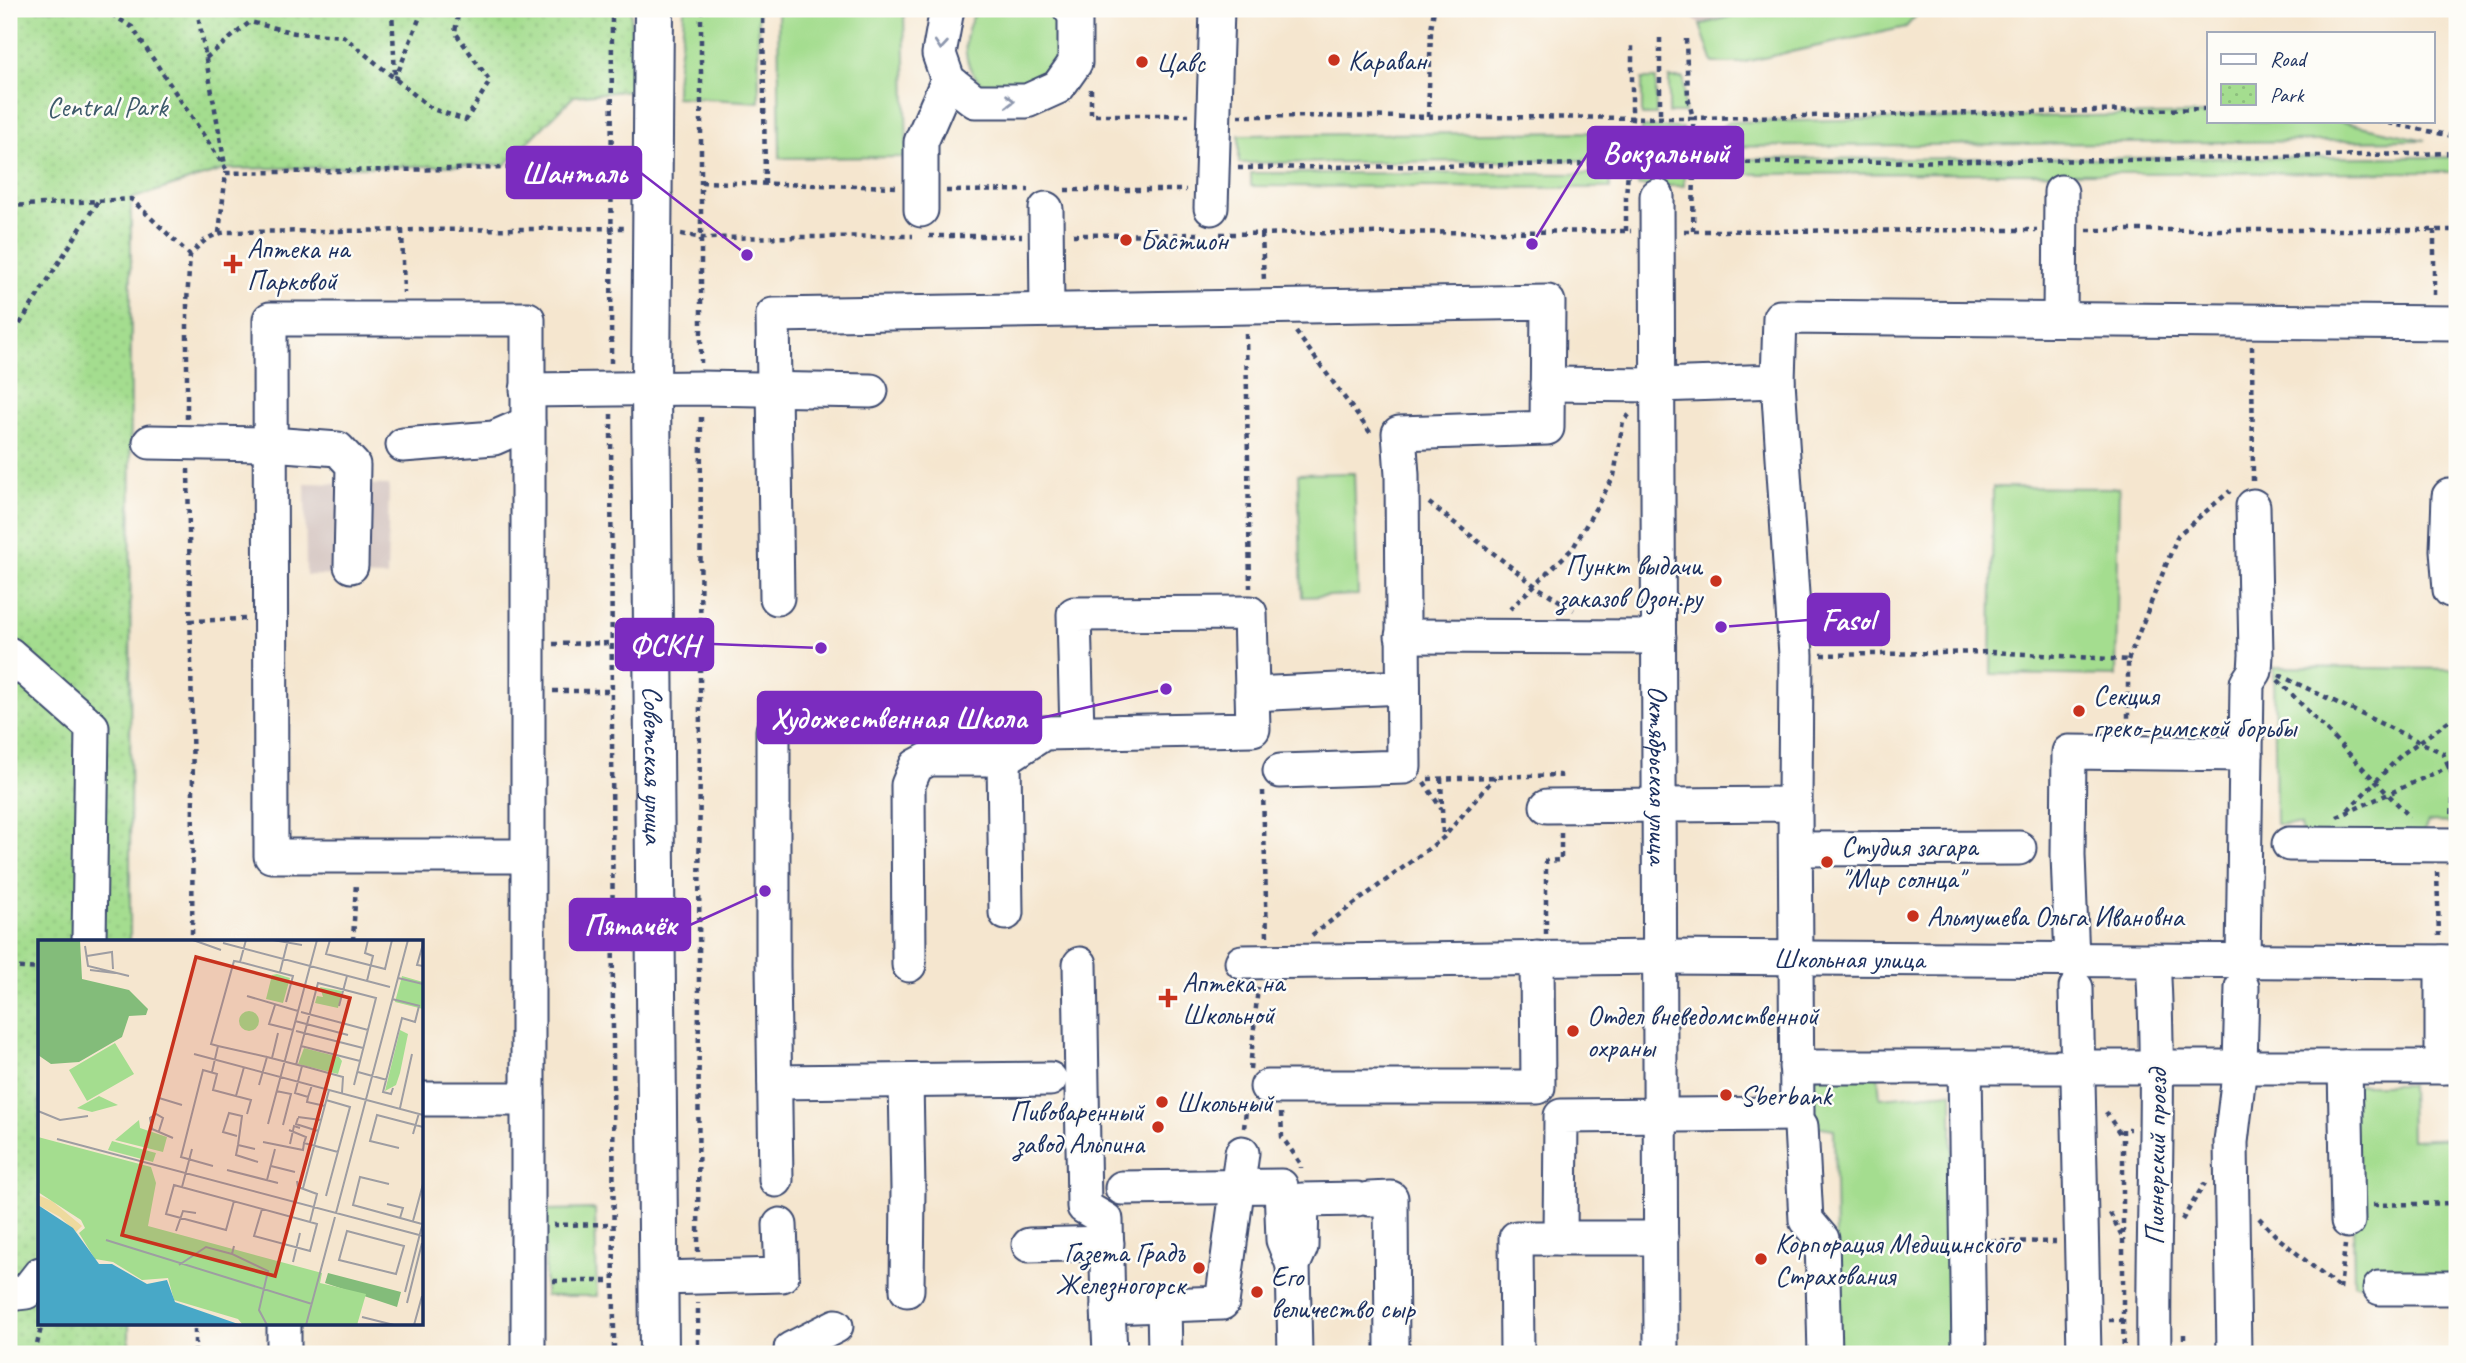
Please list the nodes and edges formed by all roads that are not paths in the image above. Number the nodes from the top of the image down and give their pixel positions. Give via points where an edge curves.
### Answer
1 (654, 9) edge
2 (947, 9) edge
3 (1070, 9) edge
4 (1217, 9) edge
5 (948, 80) junction
6 (2061, 192) dead end
7 (921, 196) road end
8 (1049, 197) road end
9 (1657, 197) dead end
10 (1211, 208) dead end
11 (1047, 310) junction
12 (2060, 320) junction
13 (2446, 323) edge
14 (1778, 381) junction
15 (1547, 384) junction
16 (651, 388) junction
17 (774, 388) junction
18 (527, 390) junction
19 (871, 391) dead end
20 (1648, 395) junction
21 (528, 423) junction
22 (150, 442) dead end
23 (271, 444) junction
24 (403, 445) dead end
25 (2449, 496) dead end
26 (2253, 506) road end
27 (2452, 549) edge
28 (351, 566) dead end
29 (2450, 590) dead end
30 (776, 598) dead end
31 (1402, 636) junction
32 (1659, 636) junction
33 (9, 654) edge
34 (1403, 687) junction
35 (1252, 694) junction
36 (773, 730) dead end
37 (1077, 732) junction
38 (2246, 754) junction
39 (1004, 759) junction
40 (1271, 779) road end
41 (1795, 804) junction
42 (1660, 805) junction
43 (1554, 806) road end
44 (2289, 844) dead end
45 (2448, 845) edge
46 (2019, 848) dead end
47 (1796, 849) junction
48 (527, 856) junction
49 (1006, 913) dead end
50 (89, 940) edge
51 (1541, 946) junction
52 (1256, 954) road end
53 (1660, 957) junction
54 (1796, 958) junction
55 (2153, 960) junction
56 (2449, 962) edge
57 (1080, 964) dead end
58 (909, 965) dead end
59 (2074, 974) junction
60 (2242, 974) junction
61 (2156, 1066) junction
62 (2240, 1066) junction
63 (1796, 1067) junction
64 (1965, 1067) junction
65 (2077, 1067) junction
66 (2345, 1067) junction
67 (2450, 1067) edge
68 (1050, 1079) dead end
69 (906, 1080) junction
70 (775, 1082) junction
71 (1261, 1087) road end
72 (1538, 1087) junction
73 (424, 1099) edge
74 (528, 1099) junction
75 (1561, 1115) junction
76 (1661, 1115) junction
77 (1801, 1126) dead end
78 (1242, 1153) road end
79 (776, 1180) dead end
80 (1237, 1187) junction
81 (1122, 1188) dead end
82 (2348, 1221) road end
83 (780, 1225) dead end
84 (1560, 1238) junction
85 (1661, 1238) junction
86 (1107, 1243) junction
87 (1029, 1245) dead end
88 (1293, 1265) junction
89 (38, 1277) edge
90 (658, 1278) junction
91 (2380, 1288) dead end
92 (2457, 1288) edge
93 (907, 1290) dead end
94 (9, 1294) edge
95 (1164, 1305) junction
96 (1108, 1307) junction
97 (284, 1324) edge
98 (836, 1326) dead end
99 (284, 1354) edge
100 (528, 1354) edge
101 (659, 1354) edge
102 (791, 1354) edge
103 (1110, 1354) edge
104 (1165, 1354) edge
105 (1295, 1354) edge
106 (1392, 1354) edge
107 (1517, 1354) edge
108 (1661, 1354) edge
109 (1825, 1354) edge
110 (1969, 1354) edge
111 (2084, 1354) edge
112 (2154, 1354) edge
113 (2234, 1354) edge

1 - 16 main road, Советская улица
2 -> 5 street via 939,54
5 -> 3 street via 975,101 1027,101 1058,87 1075,63 1075,14
4 - 10 street via 1228,80 1214,116
5 - 7 street via 921,142
6 - 12 street
8 - 11 street
9 - 20 street, Октябрьская улица
11 - 15 street via 1548,302
11 - 17 street via 773,314
12 - 13 street
12 - 14 street via 1780,317
14 - 20 street
14 - 41 street via 1796,655
15 - 20 street
15 - 31 street via 1547,428 1399,433
16 - 17 street
16 - 18 street
16 - 90 main road, Советская улица
17 - 19 street
17 - 30 street
18 - 21 street
18 - 23 street via 527,319 271,319
20 - 32 street, Октябрьская улица
21 - 24 street via 495,438
21 - 48 street
22 - 23 street
23 - 28 street via 338,449 353,465
23 - 48 street via 271,856
25 - 27 street
26 - 38 street via 2261,671 2247,683
27 - 29 street
31 - 32 street
31 - 34 street
32 - 42 street, Октябрьская улица
33 - 50 street via 92,727
34 - 35 street
34 - 40 street via 1404,767
35 - 37 street via 1253,729
35 - 37 street via 1250,613 1074,614
36 - 70 street
37 - 39 street via 1045,733
38 - 59 street via 2069,752
38 - 60 street
39 - 49 street
39 - 58 street via 929,759 916,766 908,785
41 - 42 street
41 - 47 street
42 - 43 street
42 - 53 street, Октябрьская улица
44 - 45 street
46 - 47 street
47 - 54 street
48 - 74 street
51 - 52 street, Школьная улица via 1436,960
51 - 53 street, Школьная улица
51 - 72 street
53 - 54 street, Школьная улица
53 - 76 street, Октябрьская улица
54 - 59 street, Школьная улица
54 - 63 street
55 - 59 street, Школьная улица
55 - 60 street, Школьная улица
55 - 61 street, Пионерский проезд
56 - 60 street, Школьная улица
56 - 67 street
57 - 86 street via 1084,1207 1106,1220
59 - 65 street
60 - 62 street
61 - 62 street
61 - 65 street
61 - 112 street, Пионерский проезд
62 - 66 street
62 - 113 street via 2231,1142
63 - 64 street
63 - 76 street via 1797,1114
64 - 65 street
64 - 110 street
65 - 111 street
66 - 67 street
66 - 82 street
68 - 69 street
69 - 70 street
69 - 93 street
70 - 79 street
71 - 72 street
72 - 75 street
73 - 74 street
74 - 100 street
75 - 76 street
75 - 84 street
76 - 85 street, Октябрьская улица
77 - 109 street via 1806,1220 1822,1239
78 - 80 street
80 - 81 street
80 - 88 street via 1281,1186 1283,1240
80 - 95 street via 1222,1303
83 - 90 street via 782,1275
84 - 85 street
84 - 107 street via 1516,1238
85 - 108 street, Октябрьская улица
86 - 87 street
86 - 96 street
88 - 105 street
88 - 106 street via 1301,1247 1302,1200 1391,1198
89 - 94 street via 26,1292
90 - 101 main road, Советская улица
91 - 92 street
95 - 96 street
95 - 104 street
96 - 103 street
97 - 99 street
98 - 102 street via 791,1349

